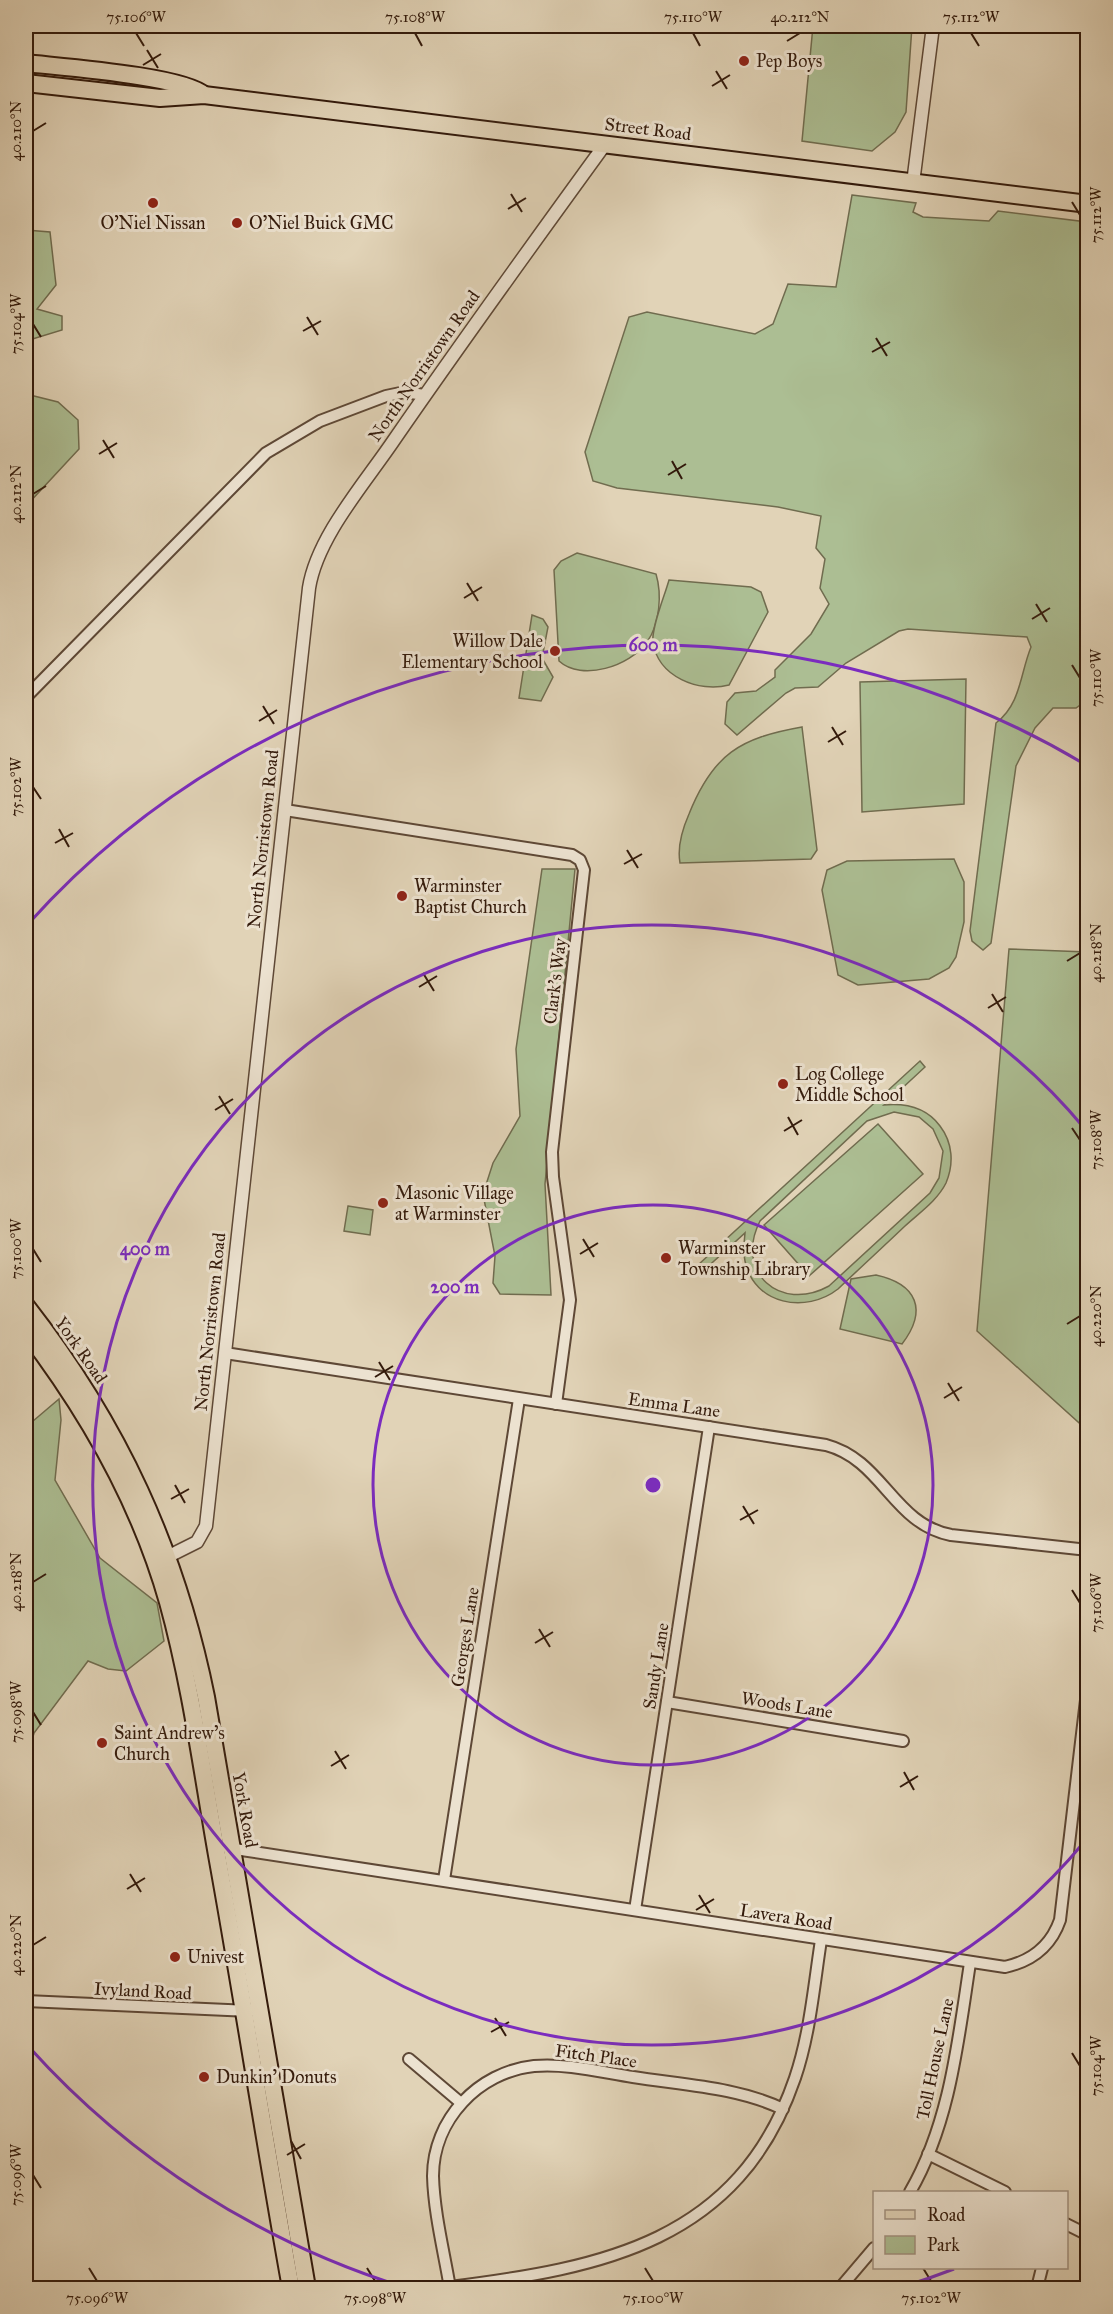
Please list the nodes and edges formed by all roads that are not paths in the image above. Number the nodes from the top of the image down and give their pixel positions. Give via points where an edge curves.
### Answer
1 (933, 26) edge
2 (26, 63) edge
3 (26, 83) edge
4 (204, 95) junction
5 (606, 143) junction
6 (913, 183) junction
7 (1088, 204) edge
8 (424, 395) junction
9 (26, 697) edge
10 (285, 810) junction
11 (26, 1306) edge
12 (26, 1331) edge
13 (225, 1353) junction
14 (519, 1399) junction
15 (556, 1404) junction
16 (709, 1427) junction
17 (1088, 1550) edge
18 (161, 1560) junction
19 (1088, 1683) edge
20 (667, 1701) junction
21 (903, 1741) dead end
22 (224, 1848) junction
23 (444, 1880) junction
24 (635, 1910) junction
25 (821, 1940) junction
26 (970, 1963) junction
27 (26, 2001) edge
28 (252, 2011) junction
29 (409, 2059) dead end
30 (461, 2103) junction
31 (783, 2109) junction
32 (928, 2154) junction
33 (911, 2191) edge
34 (1001, 2191) edge
35 (1068, 2225) edge
36 (1088, 2235) edge
37 (873, 2249) edge
38 (1042, 2269) edge
39 (450, 2288) edge
40 (291, 2289) edge
41 (307, 2289) edge
42 (840, 2289) edge
43 (1037, 2289) edge

1 - 6 street
2 - 4 main road, Street Road via 172,81 197,88
3 - 4 main road, Street Road via 159,98
4 - 5 main road, Street Road
5 - 6 main road, Street Road
5 - 8 street, North Norristown Road
6 - 7 main road, Street Road
8 - 9 street via 405,392 375,400 320,421 267,453
8 - 10 street, North Norristown Road via 328,538 315,564 309,588
10 - 13 street, North Norristown Road
10 - 15 street, Clark's Way via 572,855 583,864 552,1152 570,1300
11 - 18 main road, York Road via 105,1421 136,1481
12 - 18 main road, York Road via 98,1437
13 - 14 street, Emma Lane
13 - 18 street, North Norristown Road via 206,1526 197,1542
14 - 15 street, Emma Lane
14 - 23 street, Georges Lane
15 - 16 street, Emma Lane
16 - 17 street, Emma Lane via 826,1445 847,1452 872,1472 909,1516 938,1533
16 - 20 street, Sandy Lane
18 - 22 main road, York Road via 191,1627 200,1665
19 - 26 street, Lavera Road via 1057,1928 1043,1948 1024,1962 1005,1967
20 - 21 street, Woods Lane
20 - 24 street, Sandy Lane
22 - 23 street, Lavera Road
22 - 28 main road, York Road
23 - 24 street, Lavera Road
24 - 25 street, Lavera Road
25 - 26 street, Lavera Road
25 - 31 street via 802,2058
26 - 32 street, Toll House Lane via 950,2085
27 - 28 street, Ivyland Road
28 - 40 main road, York Road
28 - 41 main road, York Road
29 - 30 street
30 - 31 street, Fitch Place via 475,2089 502,2074 550,2065 743,2094
30 - 39 street, Fitch Place via 442,2135 434,2176
31 - 39 street via 733,2182 669,2233 598,2262
32 - 33 street, Toll House Lane
32 - 34 street
35 - 36 street
37 - 42 street
38 - 43 street

